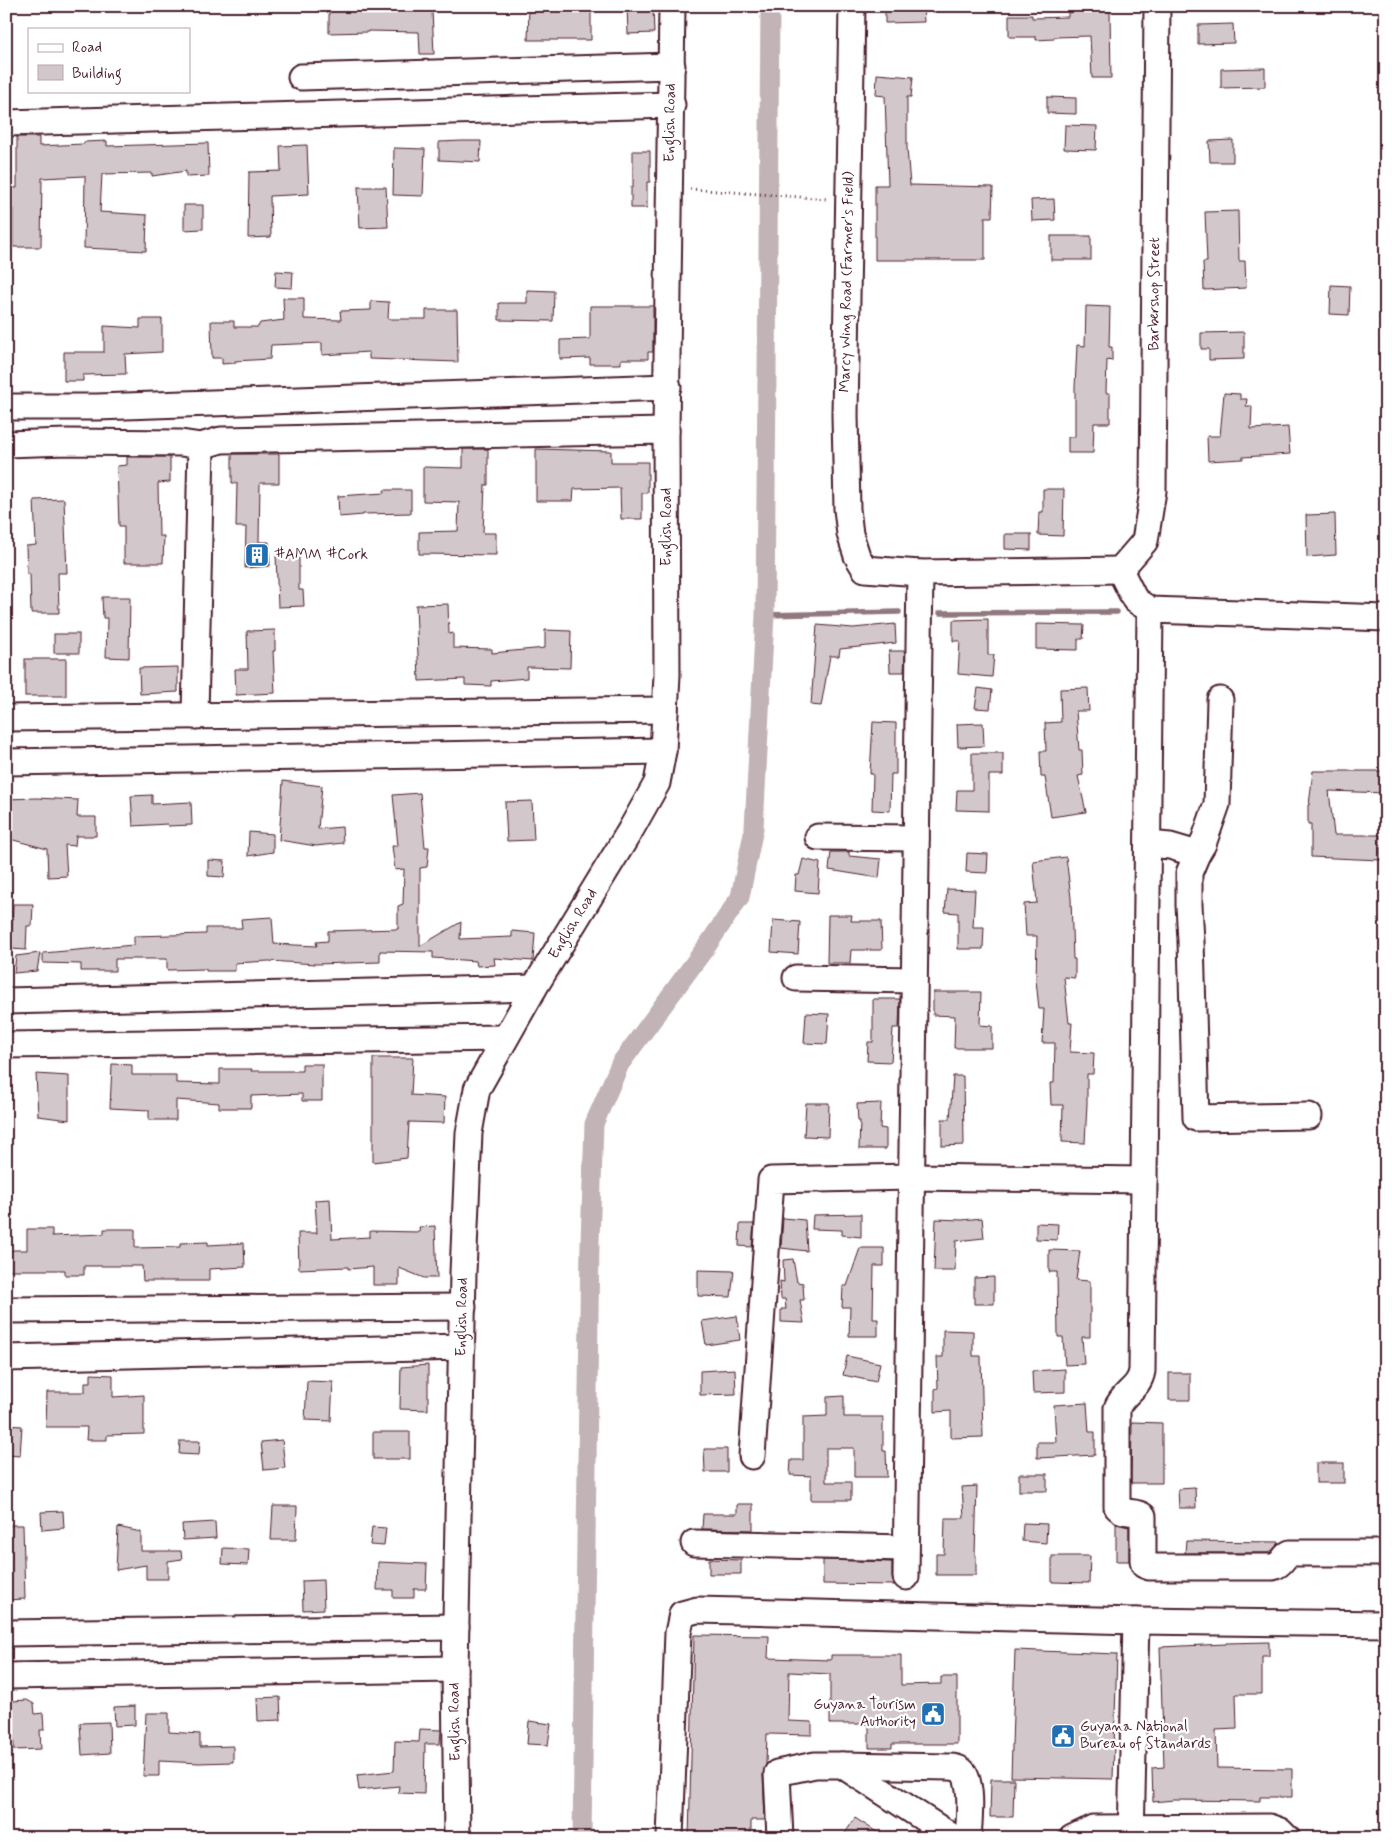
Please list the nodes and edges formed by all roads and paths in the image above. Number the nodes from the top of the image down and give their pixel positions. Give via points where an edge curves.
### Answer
1 (672, 6) edge
2 (852, 6) edge
3 (1157, 6) edge
4 (672, 66) junction
5 (672, 105) junction
6 (324, 115) junction
7 (6, 123) edge
8 (686, 189) dead end
9 (849, 201) junction
10 (668, 387) junction
11 (6, 407) edge
12 (666, 431) junction
13 (6, 444) edge
14 (201, 446) junction
15 (1120, 570) junction
16 (920, 573) junction
17 (1150, 610) junction
18 (1386, 618) edge
19 (1220, 700) dead end
20 (665, 710) junction
21 (195, 716) junction
22 (6, 718) edge
23 (664, 751) junction
24 (6, 762) edge
25 (818, 838) dead end
26 (916, 838) junction
27 (1148, 844) junction
28 (1197, 854) junction
29 (796, 978) dead end
30 (914, 980) junction
31 (534, 988) junction
32 (6, 1001) edge
33 (505, 1038) junction
34 (6, 1045) edge
35 (1309, 1116) dead end
36 (912, 1177) junction
37 (1144, 1180) junction
38 (463, 1307) junction
39 (6, 1310) edge
40 (462, 1347) junction
41 (6, 1358) edge
42 (752, 1456) dead end
43 (694, 1543) dead end
44 (906, 1548) junction
45 (1386, 1553) edge
46 (906, 1577) dead end
47 (1136, 1621) junction
48 (1386, 1624) edge
49 (456, 1628) junction
50 (6, 1634) edge
51 (455, 1669) junction
52 (6, 1676) edge
53 (842, 1765) junction
54 (1131, 1832) edge
55 (457, 1838) edge
56 (670, 1838) edge
57 (780, 1838) edge
58 (954, 1838) edge
59 (968, 1838) edge
60 (1072, 1838) edge
61 (1287, 1838) edge

1 - 4 street, English Road
2 - 9 street, Marcy Wing Road (Farmer's Field)
3 - 15 street, Barbershop Street via 1153,491 1145,541
4 - 5 street, English Road
4 - 6 street via 312,76
5 - 6 street
5 - 10 street, English Road
6 - 7 street
8 - 9 path
9 - 16 street, Marcy Wing Road (Farmer's Field) via 844,415 850,534 865,569
10 - 11 street via 97,407
10 - 12 street, English Road
12 - 14 street via 222,440
12 - 20 street, English Road
13 - 14 street via 181,443
14 - 21 street
15 - 16 street
15 - 17 street via 1135,600
16 - 26 street
17 - 18 street
17 - 27 street
19 - 28 street via 1217,804
20 - 21 street
20 - 23 street, English Road
21 - 22 street
23 - 24 street
23 - 31 street, English Road via 657,783
25 - 26 street
26 - 30 street
27 - 28 street
27 - 37 street
28 - 35 street via 1189,872 1196,1118
29 - 30 street
30 - 36 street
31 - 32 street
31 - 33 street, English Road
33 - 34 street
33 - 38 street, English Road via 477,1089 469,1133
36 - 37 street
36 - 42 street via 770,1180
36 - 44 street
37 - 45 street via 1142,1371 1140,1380 1117,1408 1116,1501 1118,1509 1143,1516 1144,1565 1273,1568 1290,1553
38 - 39 street
38 - 40 street, English Road
40 - 41 street
40 - 49 street, English Road
43 - 44 street
44 - 46 street
47 - 48 street
47 - 54 street
47 - 56 street via 697,1610 682,1614 678,1633
49 - 50 street
49 - 51 street, English Road
51 - 52 street
51 - 55 street, English Road
53 - 57 street via 815,1765 777,1773
53 - 58 street
53 - 59 street via 959,1769 966,1776 968,1787
54 - 60 street via 1093,1828
54 - 61 street via 1269,1827

